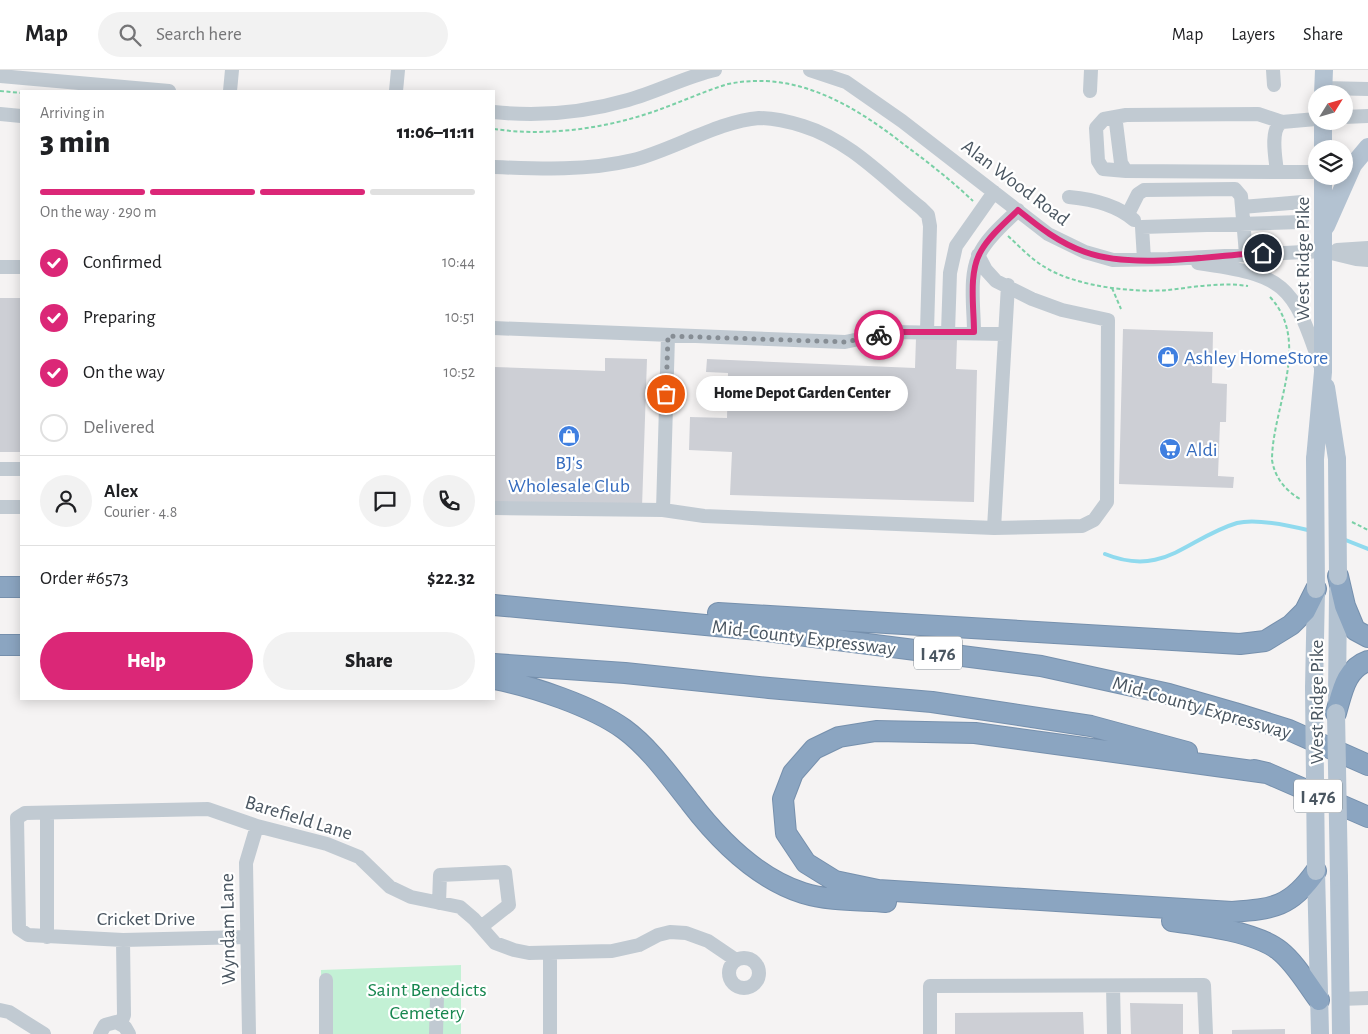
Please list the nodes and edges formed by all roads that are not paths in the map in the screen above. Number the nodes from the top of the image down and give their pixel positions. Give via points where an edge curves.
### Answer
1 (232, 70) edge
2 (398, 70) edge
3 (715, 70) edge
4 (810, 70) edge
5 (838, 70) edge
6 (1091, 70) edge
7 (1273, 70) edge
8 (1324, 70) edge
9 (0, 76) edge
10 (1274, 85) dead end
11 (1324, 85) edge
12 (1368, 89) edge
13 (158, 90) edge
14 (230, 90) edge
15 (396, 90) edge
16 (1090, 90) dead end
17 (1353, 90) edge
18 (872, 100) junction
19 (495, 112) edge
20 (0, 114) edge
21 (20, 116) edge
22 (1368, 116) edge
23 (1353, 117) edge
24 (1112, 118) junction
25 (1308, 120) edge
26 (1282, 122) junction
27 (1368, 147) edge
28 (495, 167) edge
29 (1126, 171) junction
30 (1277, 172) junction
31 (1308, 172) edge
32 (1323, 185) edge
33 (994, 192) junction
34 (1068, 197) dead end
35 (1242, 207) junction
36 (1018, 210) junction
37 (1128, 214) junction
38 (1245, 225) junction
39 (1148, 227) junction
40 (1323, 242) junction
41 (1368, 248) edge
42 (1246, 254) junction
43 (978, 255) junction
44 (1144, 259) junction
45 (1168, 259) junction
46 (1368, 260) edge
47 (0, 267) edge
48 (20, 268) edge
49 (1008, 285) junction
50 (495, 328) edge
51 (928, 331) junction
52 (948, 332) junction
53 (974, 332) junction
54 (1005, 334) junction
55 (668, 336) junction
56 (1323, 372) junction
57 (0, 469) edge
58 (20, 469) edge
59 (0, 507) edge
60 (20, 507) edge
61 (495, 508) edge
62 (663, 510) junction
63 (994, 528) junction
64 (0, 586) edge
65 (20, 587) edge
66 (1339, 587) junction
67 (1316, 589) junction
68 (495, 600) edge
69 (495, 605) edge
70 (1368, 637) edge
71 (0, 645) edge
72 (20, 645) edge
73 (1368, 661) edge
74 (495, 664) edge
75 (495, 678) edge
76 (1336, 714) junction
77 (1368, 765) edge
78 (1268, 773) junction
79 (47, 814) junction
80 (1368, 817) edge
81 (257, 826) junction
82 (1316, 871) junction
83 (440, 903) junction
84 (481, 927) junction
85 (47, 937) junction
86 (246, 937) junction
87 (123, 940) junction
88 (550, 953) junction
89 (736, 960) dead end
90 (326, 980) dead end
91 (1113, 986) junction
92 (436, 996) dead end
93 (1368, 998) edge
94 (1341, 999) junction
95 (1319, 1000) junction
96 (0, 1010) edge
97 (125, 1029) edge
98 (44, 1034) edge
99 (100, 1034) edge
100 (250, 1034) edge
101 (326, 1034) edge
102 (436, 1034) edge
103 (550, 1034) edge
104 (930, 1034) edge
105 (1114, 1034) edge
106 (1206, 1034) edge
107 (1320, 1034) edge
108 (1341, 1034) edge

1 - 14 street
2 - 15 street
3 - 19 street via 628,100 590,109 556,115
4 - 18 street, Alan Wood Road via 846,82
5 - 18 street
6 - 16 street
7 - 10 street
8 - 11 main road
9 - 13 street
12 - 17 street
18 - 33 street, Alan Wood Road
20 - 21 street
22 - 23 street
24 - 26 street via 1126,115 1258,114
24 - 29 street via 1116,123 1121,163
24 - 29 street via 1104,119 1096,128 1098,161 1103,169
25 - 26 street
26 - 30 street via 1275,132
27 - 40 main road via 1353,164
28 - 51 street via 564,169 612,164 654,154 736,122 752,119 783,121 816,131 858,156 928,215
29 - 30 street
30 - 31 street
32 - 40 main road, West Ridge Pike
33 - 36 street, Alan Wood Road
33 - 52 street via 956,246 950,272
34 - 37 street via 1090,199
35 - 37 street via 1241,196 1235,189 1144,190 1138,194
35 - 38 street
35 - 38 street via 1302,202 1300,222
36 - 43 street
36 - 44 street, Alan Wood Road via 1048,234 1085,252 1113,260
37 - 39 street
38 - 39 street
38 - 42 street
39 - 44 street
40 - 41 street
40 - 42 street, Alan Wood Road
40 - 46 street, Alan Wood Road via 1356,259
40 - 56 main road, West Ridge Pike
42 - 45 street, Alan Wood Road
43 - 49 street via 992,277
43 - 53 street via 974,283
44 - 45 street, Alan Wood Road
45 - 56 street via 1251,271 1278,284 1305,320
47 - 48 street
49 - 54 street
49 - 63 street via 1047,306 1108,320 1107,502 1094,520 1082,526
50 - 55 street
51 - 52 street
51 - 55 street via 893,332 846,342
52 - 53 street
53 - 54 street
54 - 63 street
55 - 62 street
56 - 66 main road, West Ridge Pike, bridge via 1337,459
56 - 67 main road, West Ridge Pike, bridge via 1315,459
57 - 58 street
59 - 60 street
61 - 62 street
62 - 63 street via 704,516
64 - 65 highway
66 - 70 highway via 1355,630
66 - 76 main road, West Ridge Pike
67 - 68 highway via 1305,611 1291,625 1265,641 1240,644
67 - 82 main road, West Ridge Pike, bridge
69 - 77 highway, Mid-County Expressway / I 476 via 758,630 1041,666 1169,694 1253,719 1289,730
71 - 72 highway
73 - 76 highway via 1345,681
74 - 78 highway, I 476 via 932,702 1091,726
75 - 95 highway via 519,683 583,707 624,729 661,765 711,830 773,880 804,894 848,900 1162,919 1214,927 1244,935 1278,950
76 - 94 main road, West Ridge Pike, bridge
78 - 80 highway, I 476
78 - 82 highway via 975,733 876,731 839,737 814,749 793,773 783,799 786,834 806,863 835,881 878,890 1232,912 1261,910 1285,903 1303,890
79 - 81 street, Barefield Lane via 208,809
79 - 85 street
79 - 85 street, Barefield Lane via 25,813 17,818 19,929 28,935
81 - 83 street, Barefield Lane via 327,844 359,857 390,887 411,897
81 - 86 street, Wyndam Lane via 246,864
82 - 95 main road, West Ridge Pike
83 - 84 street, Barefield Lane via 460,908
83 - 84 street via 440,875 505,872 509,905
84 - 88 street, Barefield Lane via 504,948
85 - 87 street, Cricket Drive
86 - 87 street, Cricket Drive
86 - 100 street, Wyndam Lane
87 - 97 street
88 - 89 street, Barefield Lane via 612,951 639,945 670,932 686,933 708,941
88 - 103 street
90 - 101 street
91 - 104 street via 930,986
91 - 105 street
91 - 106 street via 1204,985
92 - 102 street
93 - 94 street
94 - 108 main road, West Ridge Pike
95 - 107 main road, West Ridge Pike
96 - 98 street via 9,1012
97 - 99 street via 110,1022

